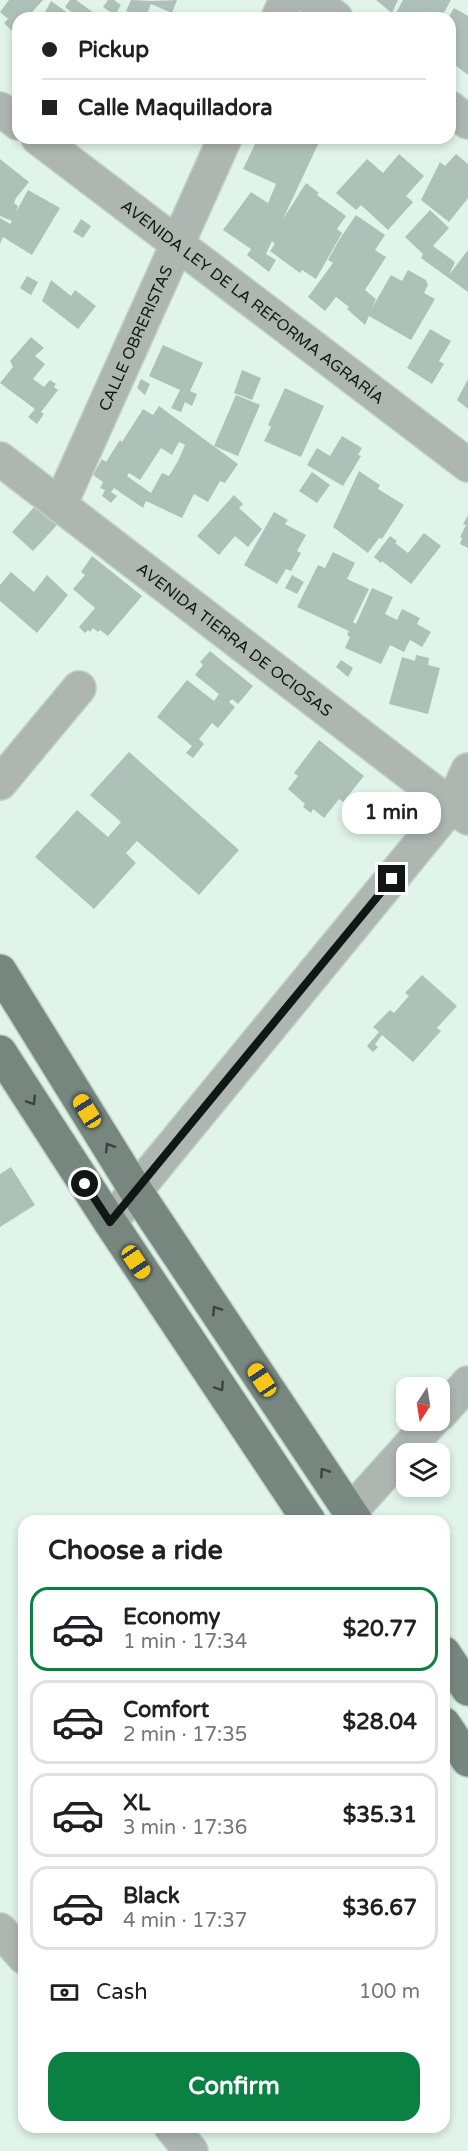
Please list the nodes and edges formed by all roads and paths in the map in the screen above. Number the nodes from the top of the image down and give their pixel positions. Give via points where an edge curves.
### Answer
1 (313, 0) edge
2 (328, 12) edge
3 (0, 109) edge
4 (456, 113) edge
5 (12, 118) edge
6 (468, 122) edge
7 (46, 144) edge
8 (222, 144) edge
9 (178, 246) junction
10 (0, 459) edge
11 (468, 465) edge
12 (60, 505) junction
13 (79, 688) dead end
14 (468, 770) edge
15 (0, 783) edge
16 (460, 812) edge
17 (0, 971) edge
18 (0, 1052) edge
19 (136, 1191) junction
20 (110, 1222) junction
21 (468, 1383) edge
22 (450, 1403) edge
23 (424, 1431) edge
24 (305, 1515) edge
25 (352, 1515) edge
26 (354, 1515) edge
27 (450, 1662) edge
28 (468, 1689) edge
29 (450, 1733) edge
30 (468, 1760) edge
31 (0, 1930) edge
32 (18, 1950) edge
33 (176, 2133) edge
34 (192, 2151) edge

1 - 2 street
3 - 5 street
4 - 6 street
7 - 9 street, AVENIDA LEY DE LA REFORMA AGRARÍA
8 - 9 street, CALLE OBRERISTAS
9 - 11 street, AVENIDA LEY DE LA REFORMA AGRARÍA
9 - 12 street, CALLE OBRERISTAS
10 - 12 street, AVENIDA TIERRA DE OCIOSAS
12 - 16 street, AVENIDA TIERRA DE OCIOSAS
13 - 15 street
14 - 16 street
16 - 19 street
19 -> 17 main road
18 -> 20 main road
19 - 20 street
25 -> 19 main road
20 -> 24 main road
21 - 22 street
23 - 26 street
27 - 28 main road
29 - 30 main road
31 - 32 street
33 - 34 street

